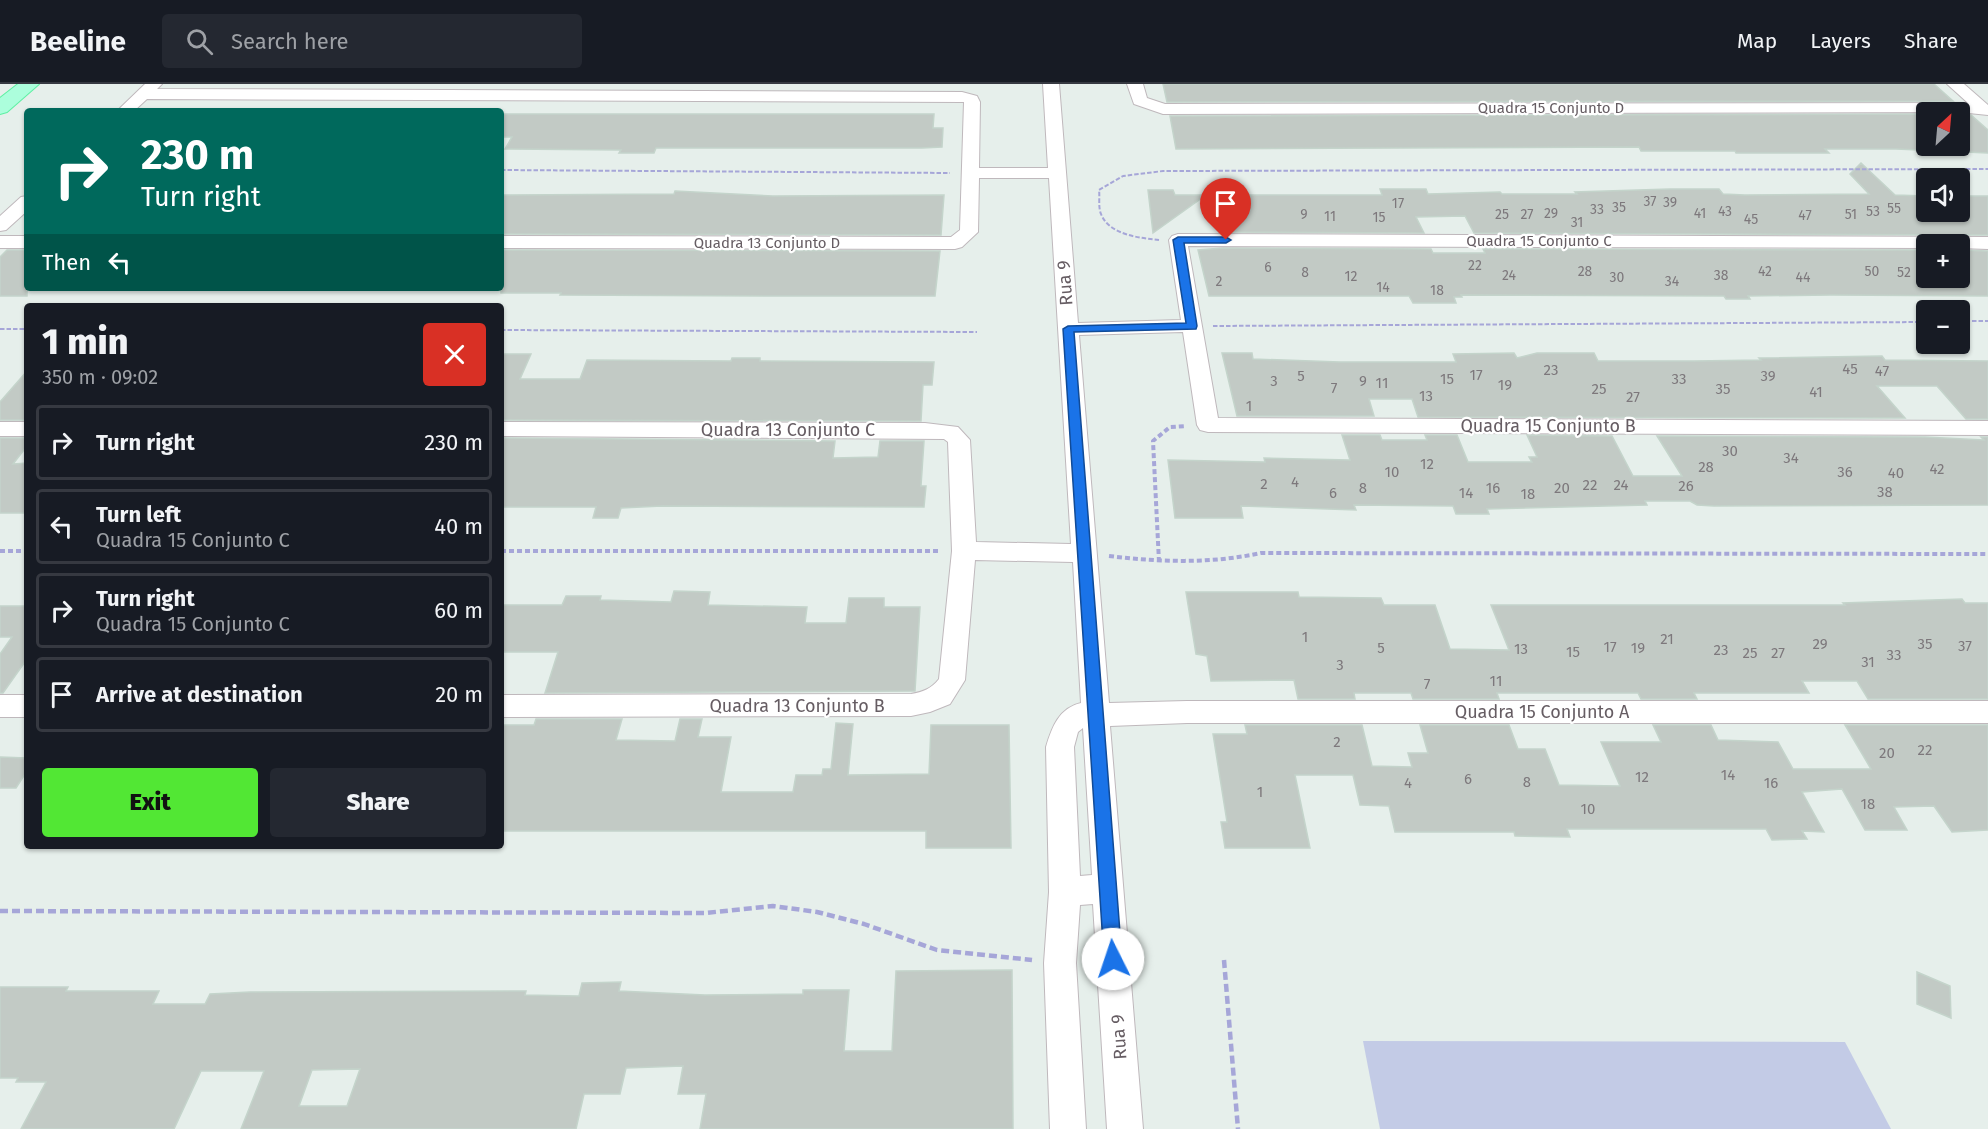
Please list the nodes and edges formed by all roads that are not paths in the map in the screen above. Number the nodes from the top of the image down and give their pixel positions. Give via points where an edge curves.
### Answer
1 (30, 84) edge
2 (1051, 84) edge
3 (1136, 84) edge
4 (1955, 84) edge
5 (149, 89) edge
6 (0, 108) edge
7 (128, 108) edge
8 (1985, 110) edge
9 (972, 173) junction
10 (1057, 173) junction
11 (24, 204) edge
12 (0, 226) edge
13 (0, 242) edge
14 (24, 242) edge
15 (504, 242) edge
16 (1988, 243) edge
17 (1192, 326) junction
18 (1068, 329) junction
19 (1988, 428) edge
20 (0, 429) edge
21 (24, 429) edge
22 (504, 429) edge
23 (964, 551) junction
24 (1084, 553) junction
25 (0, 706) edge
26 (24, 706) edge
27 (504, 706) edge
28 (1988, 712) edge
29 (1095, 713) junction
30 (1108, 888) junction
31 (1065, 892) junction
32 (1068, 1129) edge
33 (1125, 1129) edge

1 - 6 main road
2 - 10 street, Rua 9
3 - 8 street, Quadra 15 Conjunto D via 1140,101 1163,109
4 - 8 street
5 - 7 street
5 - 9 street, Quadra 13 Conjunto D via 962,97 972,102
9 - 10 street
9 - 15 street, Quadra 13 Conjunto D via 969,232 955,243
10 - 18 street, Rua 9
11 - 12 street
13 - 14 street
16 - 17 street, Quadra 15 Conjunto C via 1178,240
17 - 18 street
17 - 19 street, Quadra 15 Conjunto B via 1208,425
18 - 24 street, Rua 9
20 - 21 street
22 - 23 street, Quadra 13 Conjunto C via 950,432 959,440
23 - 24 street
23 - 27 street, Quadra 13 Conjunto B via 952,680 947,691 930,702
24 - 29 street, Rua 9
25 - 26 street
28 - 29 street, Quadra 15 Conjunto A
29 - 30 street, Rua 9
29 - 31 street via 1071,720 1060,747
30 - 31 street
30 - 33 street, Rua 9
31 - 32 street via 1060,963

